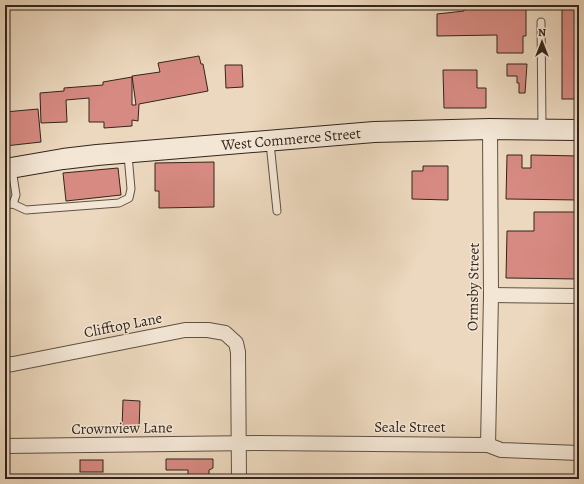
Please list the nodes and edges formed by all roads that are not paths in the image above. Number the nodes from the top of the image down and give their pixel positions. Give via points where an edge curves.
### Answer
1 (541, 22) dead end
2 (490, 129) junction
3 (542, 130) junction
4 (579, 130) edge
5 (270, 141) junction
6 (128, 153) junction
7 (8, 169) edge
8 (9, 204) edge
9 (277, 211) dead end
10 (491, 295) junction
11 (579, 296) edge
12 (5, 365) edge
13 (239, 444) junction
14 (488, 444) junction
15 (5, 446) edge
16 (579, 453) edge
17 (240, 479) edge

1 - 3 lane
2 - 3 street, West Commerce Street
2 - 5 street, West Commerce Street via 374,132
2 - 10 street, Ormsby Street
3 - 4 street, West Commerce Street
5 - 6 street, West Commerce Street
5 - 9 lane
6 - 7 street, West Commerce Street via 62,159
6 - 8 lane via 131,189 129,198 119,204 26,210
7 - 8 lane via 16,195
10 - 11 street
10 - 14 street, Ormsby Street
12 - 13 street, Clifftop Lane via 185,330 225,333 236,342 238,352
13 - 14 street, Seale Street
13 - 15 street, Crownview Lane
13 - 17 street
14 - 16 street, Seale Street via 501,450

